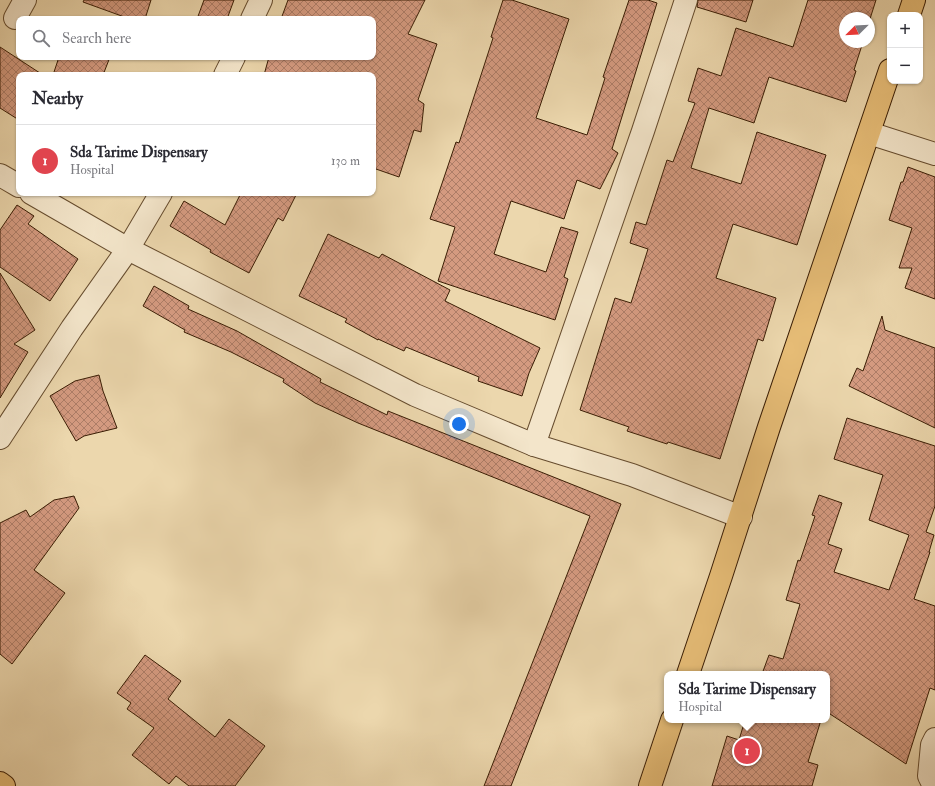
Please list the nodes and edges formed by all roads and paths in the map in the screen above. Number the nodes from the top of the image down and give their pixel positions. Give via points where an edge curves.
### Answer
1 (261, 0) edge
2 (686, 0) edge
3 (914, 0) edge
4 (909, 12) edge
5 (253, 16) edge
6 (232, 60) edge
7 (226, 72) edge
8 (887, 79) edge
9 (869, 133) junction
10 (935, 154) edge
11 (0, 175) edge
12 (16, 184) edge
13 (36, 196) edge
14 (159, 196) edge
15 (128, 249) junction
16 (0, 438) edge
17 (534, 445) junction
18 (741, 517) junction
19 (689, 671) edge
20 (671, 723) edge
21 (935, 738) edge
22 (0, 783) edge
23 (4, 786) edge
24 (650, 786) edge
25 (934, 786) edge

1 - 5 street
2 - 17 street via 644,131
3 - 4 main road
6 - 7 street
8 - 9 main road
9 - 10 street
9 - 18 main road
11 - 12 street
13 - 15 street
14 - 15 street
15 - 16 street via 72,328
15 - 17 street via 415,395
17 - 18 street via 632,475
18 - 19 main road
20 - 24 main road
21 - 25 street via 932,745 930,776
22 - 23 main road

